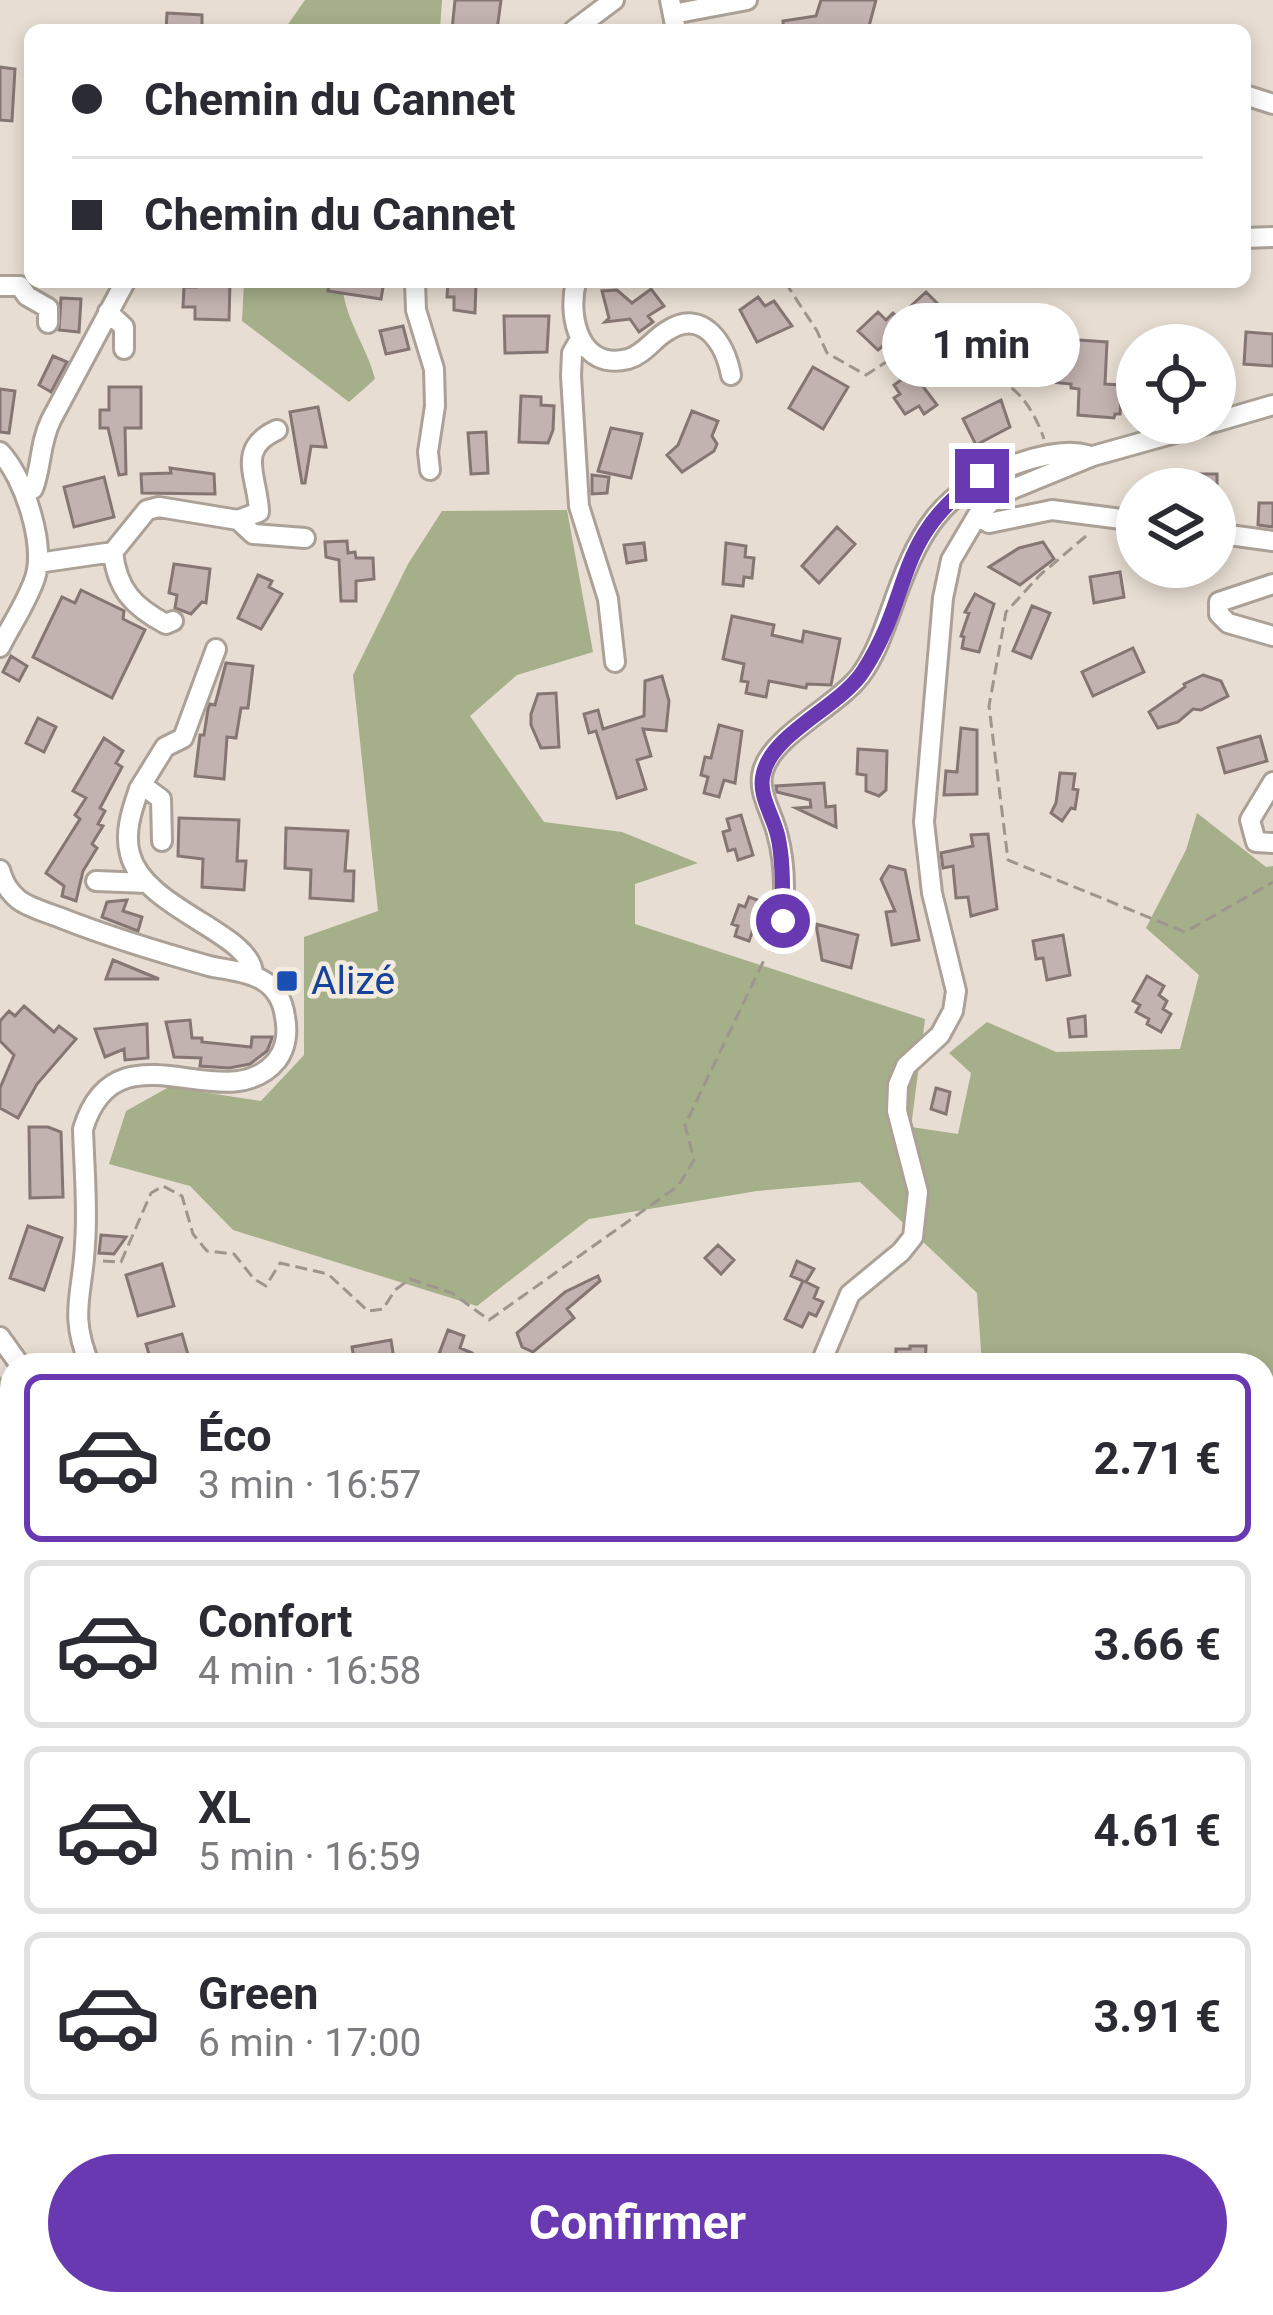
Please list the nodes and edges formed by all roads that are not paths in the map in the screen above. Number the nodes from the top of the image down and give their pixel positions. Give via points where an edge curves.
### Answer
1 (614, 0) edge
2 (747, 0) edge
3 (673, 15) edge
4 (582, 24) edge
5 (0, 286) edge
6 (122, 288) edge
7 (416, 288) edge
8 (575, 288) edge
9 (108, 312) junction
10 (48, 323) dead end
11 (579, 341) junction
12 (124, 349) dead end
13 (731, 375) dead end
14 (1273, 405) edge
15 (1236, 415) edge
16 (278, 430) dead end
17 (1135, 444) edge
18 (0, 452) edge
19 (1093, 456) junction
20 (430, 470) dead end
21 (25, 494) junction
22 (977, 516) junction
23 (1116, 518) edge
24 (238, 520) junction
25 (1236, 536) edge
26 (305, 538) dead end
27 (1273, 541) edge
28 (113, 552) junction
29 (38, 563) junction
30 (1273, 584) edge
31 (173, 621) dead end
32 (1273, 636) edge
33 (0, 647) edge
34 (217, 649) dead end
35 (615, 662) dead end
36 (1273, 782) edge
37 (139, 789) junction
38 (162, 841) dead end
39 (1273, 843) edge
40 (0, 870) edge
41 (96, 881) dead end
42 (147, 883) junction
43 (776, 941) road end
44 (253, 975) junction
45 (86, 1353) edge
46 (825, 1353) edge

1 - 4 street
2 - 3 street
5 - 10 street via 20,286 48,308
6 - 9 street
7 - 20 street via 434,369
8 - 11 street
9 - 12 street via 124,327
9 - 21 street via 40,443 37,480
11 - 13 street via 599,356 625,360 670,328 710,329 726,349
11 - 35 street via 571,376 579,506 608,599
14 - 15 street
16 - 24 street via 262,437 251,458 259,512
17 - 19 street
18 - 21 street
19 - 22 street via 998,495
19 - 43 street via 1050,456 982,476 950,498 919,539 863,672 772,754 761,786 781,856
21 - 29 street
22 - 23 street via 989,523 1052,509
22 - 46 street via 951,560 943,598 924,822 956,992 940,1035 906,1066 898,1085 918,1214 902,1252 850,1294
24 - 26 street via 253,534
24 - 28 street via 158,507
25 - 27 street
28 - 29 street
28 - 31 street via 130,599
29 - 33 street
30 - 32 street via 1219,602 1219,614
34 - 37 street via 183,738 165,747
36 - 39 street via 1250,820 1256,842
37 - 38 street via 161,799
37 - 42 street via 129,852
40 - 44 street via 21,902
41 - 42 street
42 - 44 street via 247,952
44 - 45 street via 275,990 287,1032 281,1056 264,1074 239,1082 137,1076 101,1091 88,1111 75,1305

